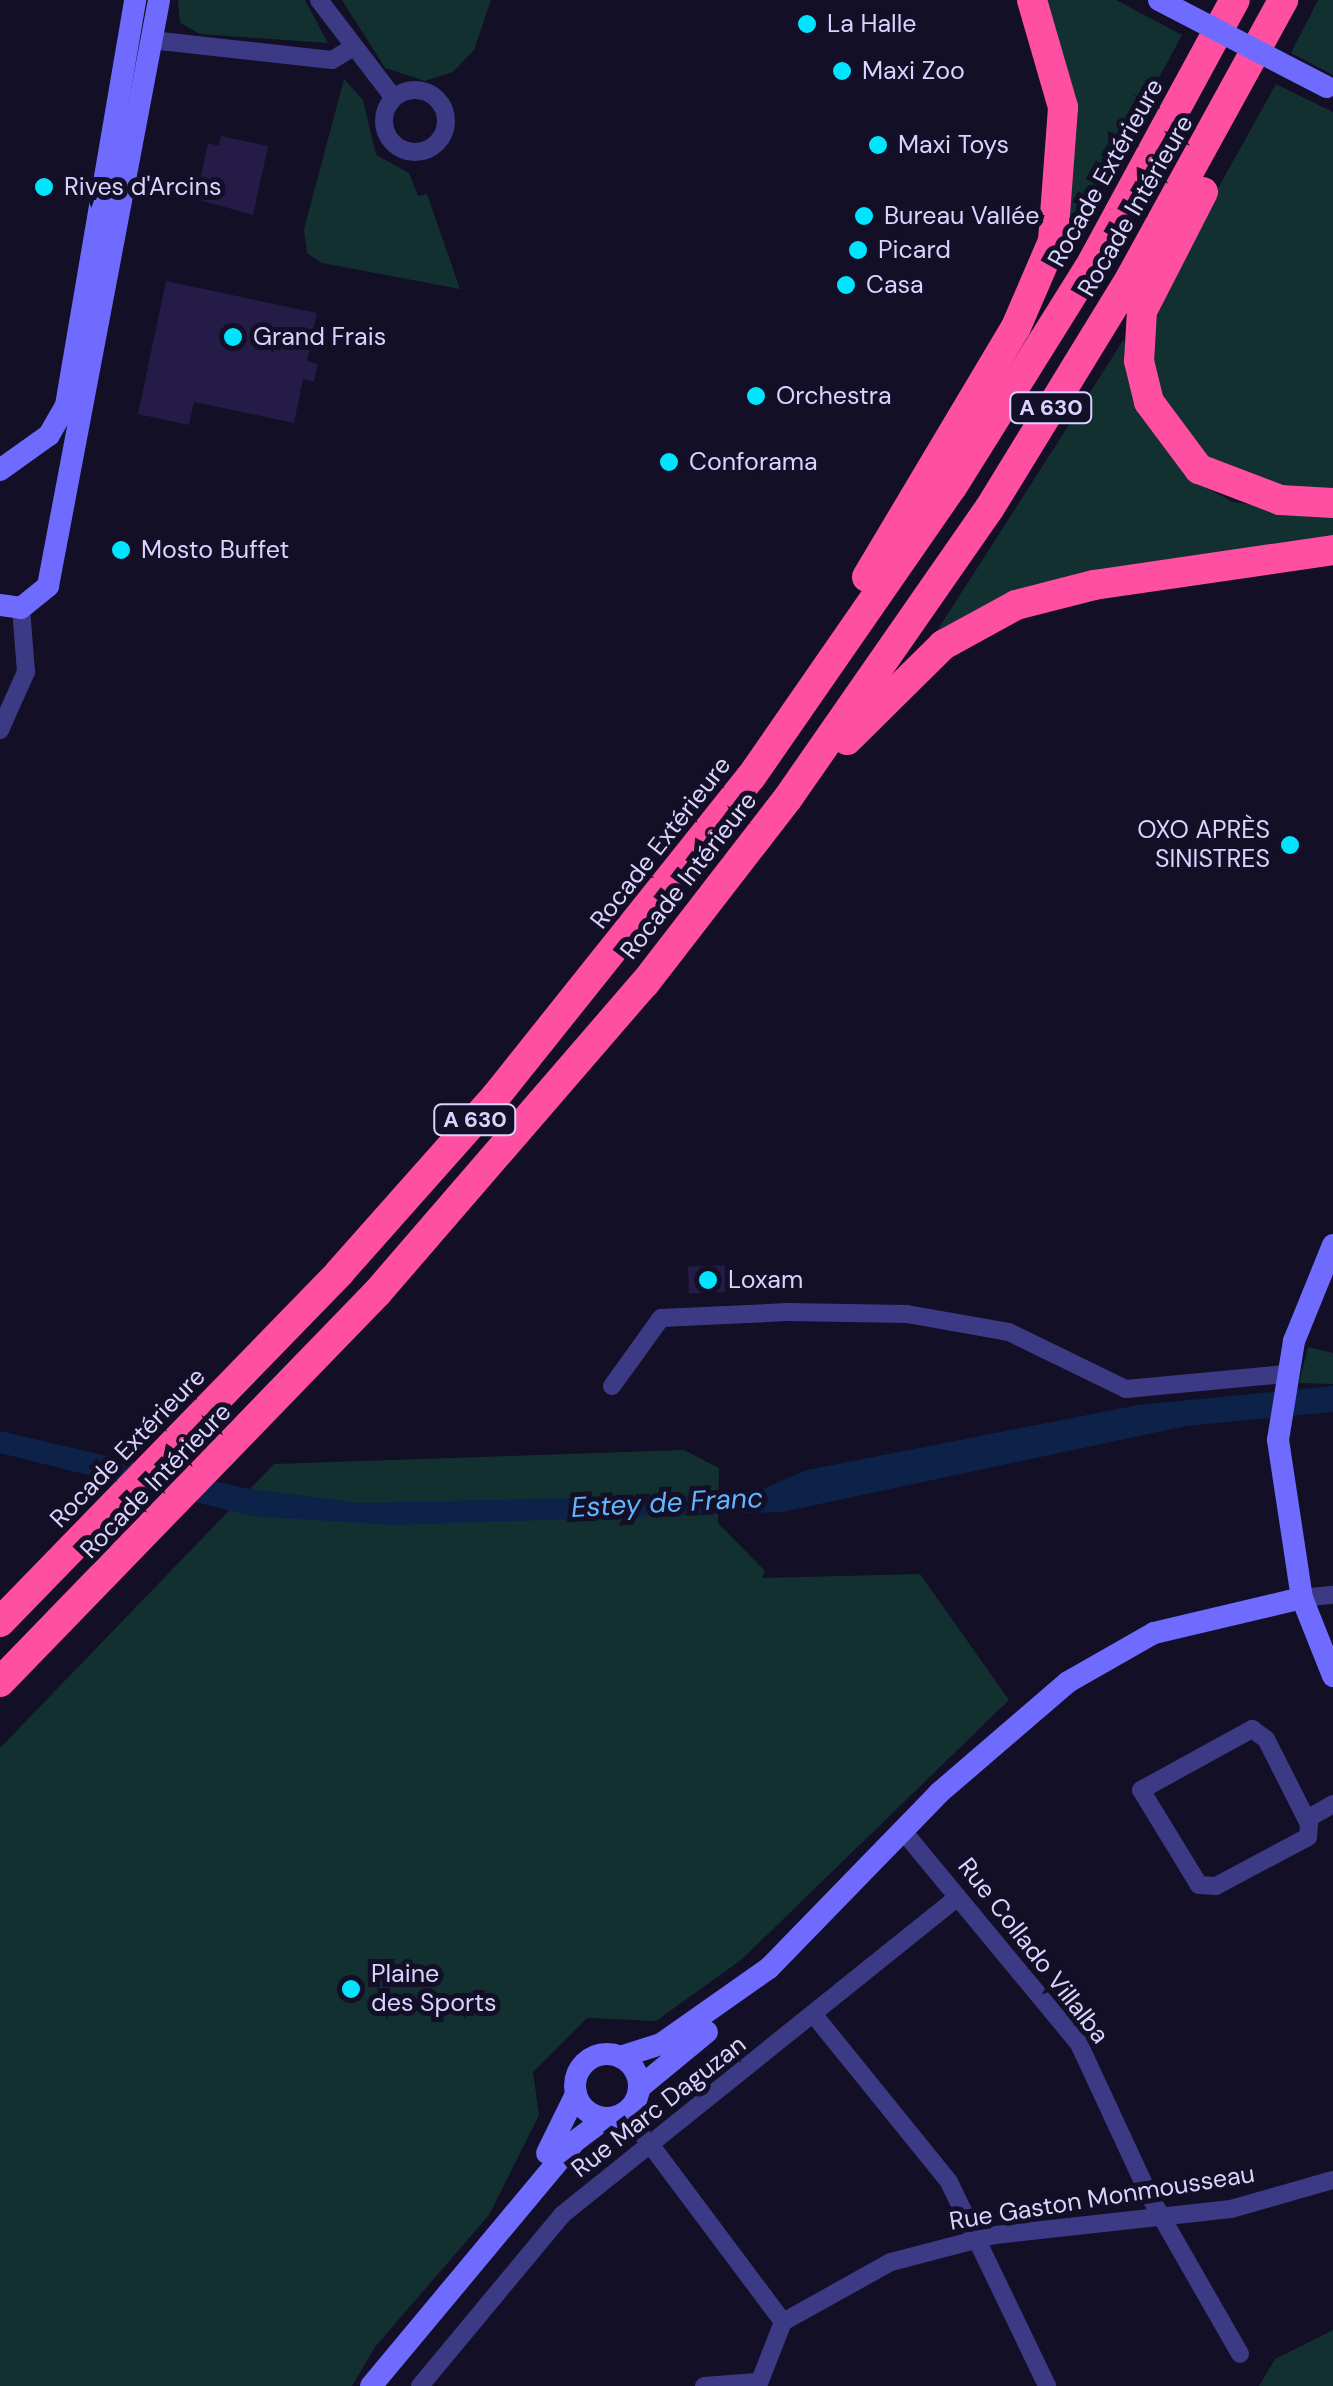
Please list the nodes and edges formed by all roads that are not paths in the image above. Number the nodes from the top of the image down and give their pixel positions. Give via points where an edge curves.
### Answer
1 (135, 0) edge
2 (159, 0) edge
3 (319, 0) edge
4 (1032, 0) edge
5 (1159, 0) edge
6 (1214, 0) edge
7 (1235, 0) edge
8 (1283, 0) edge
9 (1304, 0) edge
10 (151, 40) junction
11 (354, 47) junction
12 (1330, 89) edge
13 (394, 98) dead end
14 (1148, 162) junction
15 (26, 451) junction
16 (0, 470) edge
17 (66, 480) junction
18 (1333, 503) edge
19 (1333, 550) edge
20 (11, 607) edge
21 (0, 730) edge
22 (751, 777) junction
23 (788, 798) junction
24 (1333, 1245) edge
25 (1284, 1380) junction
26 (612, 1386) dead end
27 (1333, 1595) edge
28 (1302, 1598) junction
29 (0, 1622) edge
30 (1333, 1676) edge
31 (0, 1682) edge
32 (1333, 1804) edge
33 (1307, 1819) junction
34 (907, 1836) junction
35 (958, 1897) junction
36 (814, 2016) junction
37 (620, 2057) junction
38 (639, 2088) junction
39 (576, 2094) junction
40 (616, 2116) junction
41 (650, 2148) junction
42 (1333, 2180) edge
43 (524, 2198) junction
44 (1166, 2217) junction
45 (979, 2238) junction
46 (783, 2322) junction
47 (1240, 2354) dead end
48 (758, 2384) edge
49 (371, 2386) edge
50 (420, 2386) edge
51 (704, 2386) edge
52 (1048, 2386) edge

1 - 15 street via 66,404 57,427
2 - 10 street
3 - 11 street
4 - 22 highway via 1063,108 1052,241 1016,326 933,476 834,626
5 - 12 street, bridge
6 - 14 highway via 1163,101
7 - 14 highway, Rocade Extérieure / A 630
8 - 23 highway, Rocade Intérieure / A 630 via 1141,260 1000,492
9 - 18 highway via 1150,288 1138,349 1148,402 1199,469 1280,500
10 - 11 street via 332,60
10 - 17 street
11 - 13 street
14 - 22 highway, Rocade Extérieure / A 630 via 952,487
15 - 16 street
15 - 17 street via 54,458
17 - 20 street via 48,586
19 - 23 highway via 1094,585 1016,605 943,645
20 - 21 street via 26,672
22 - 29 highway, Rocade Extérieure / A 630 via 496,1096 176,1444
23 - 31 highway, Rocade Intérieure / A 630 via 534,1116 222,1457
24 - 25 street
25 - 26 street via 1126,1389 1023,1336 940,1318 729,1313 661,1318
25 - 28 street via 1279,1419
27 - 28 street
28 - 30 street
28 - 34 street via 1138,1640 1068,1682
32 - 33 street
33 - 33 street via 1266,1739 1252,1730 1145,1784 1140,1796 1194,1880 1206,1888 1303,1841
34 - 35 street, Rue Collado Villalba
34 - 37 street via 746,1986 661,2044
34 - 38 street via 760,1992
35 - 36 street, Rue Marc Daguzan
35 - 44 street, Rue Collado Villalba via 1079,2044
36 - 41 street, Rue Marc Daguzan
36 - 45 street via 949,2182
37 - 38 street via 635,2070
37 - 39 street via 590,2059 577,2074
38 - 40 street
39 - 40 street via 586,2111
39 - 43 street
40 - 41 street
40 - 43 street via 580,2134
41 - 46 street
41 - 50 street, Rue Marc Daguzan via 546,2232
42 - 44 street, Rue Gaston Monmousseau
43 - 49 street
44 - 45 street, Rue Gaston Monmousseau
44 - 47 street, Rue Collado Villalba
45 - 46 street, Rue Gaston Monmousseau via 891,2262
45 - 52 street
46 - 48 street
48 - 51 street

